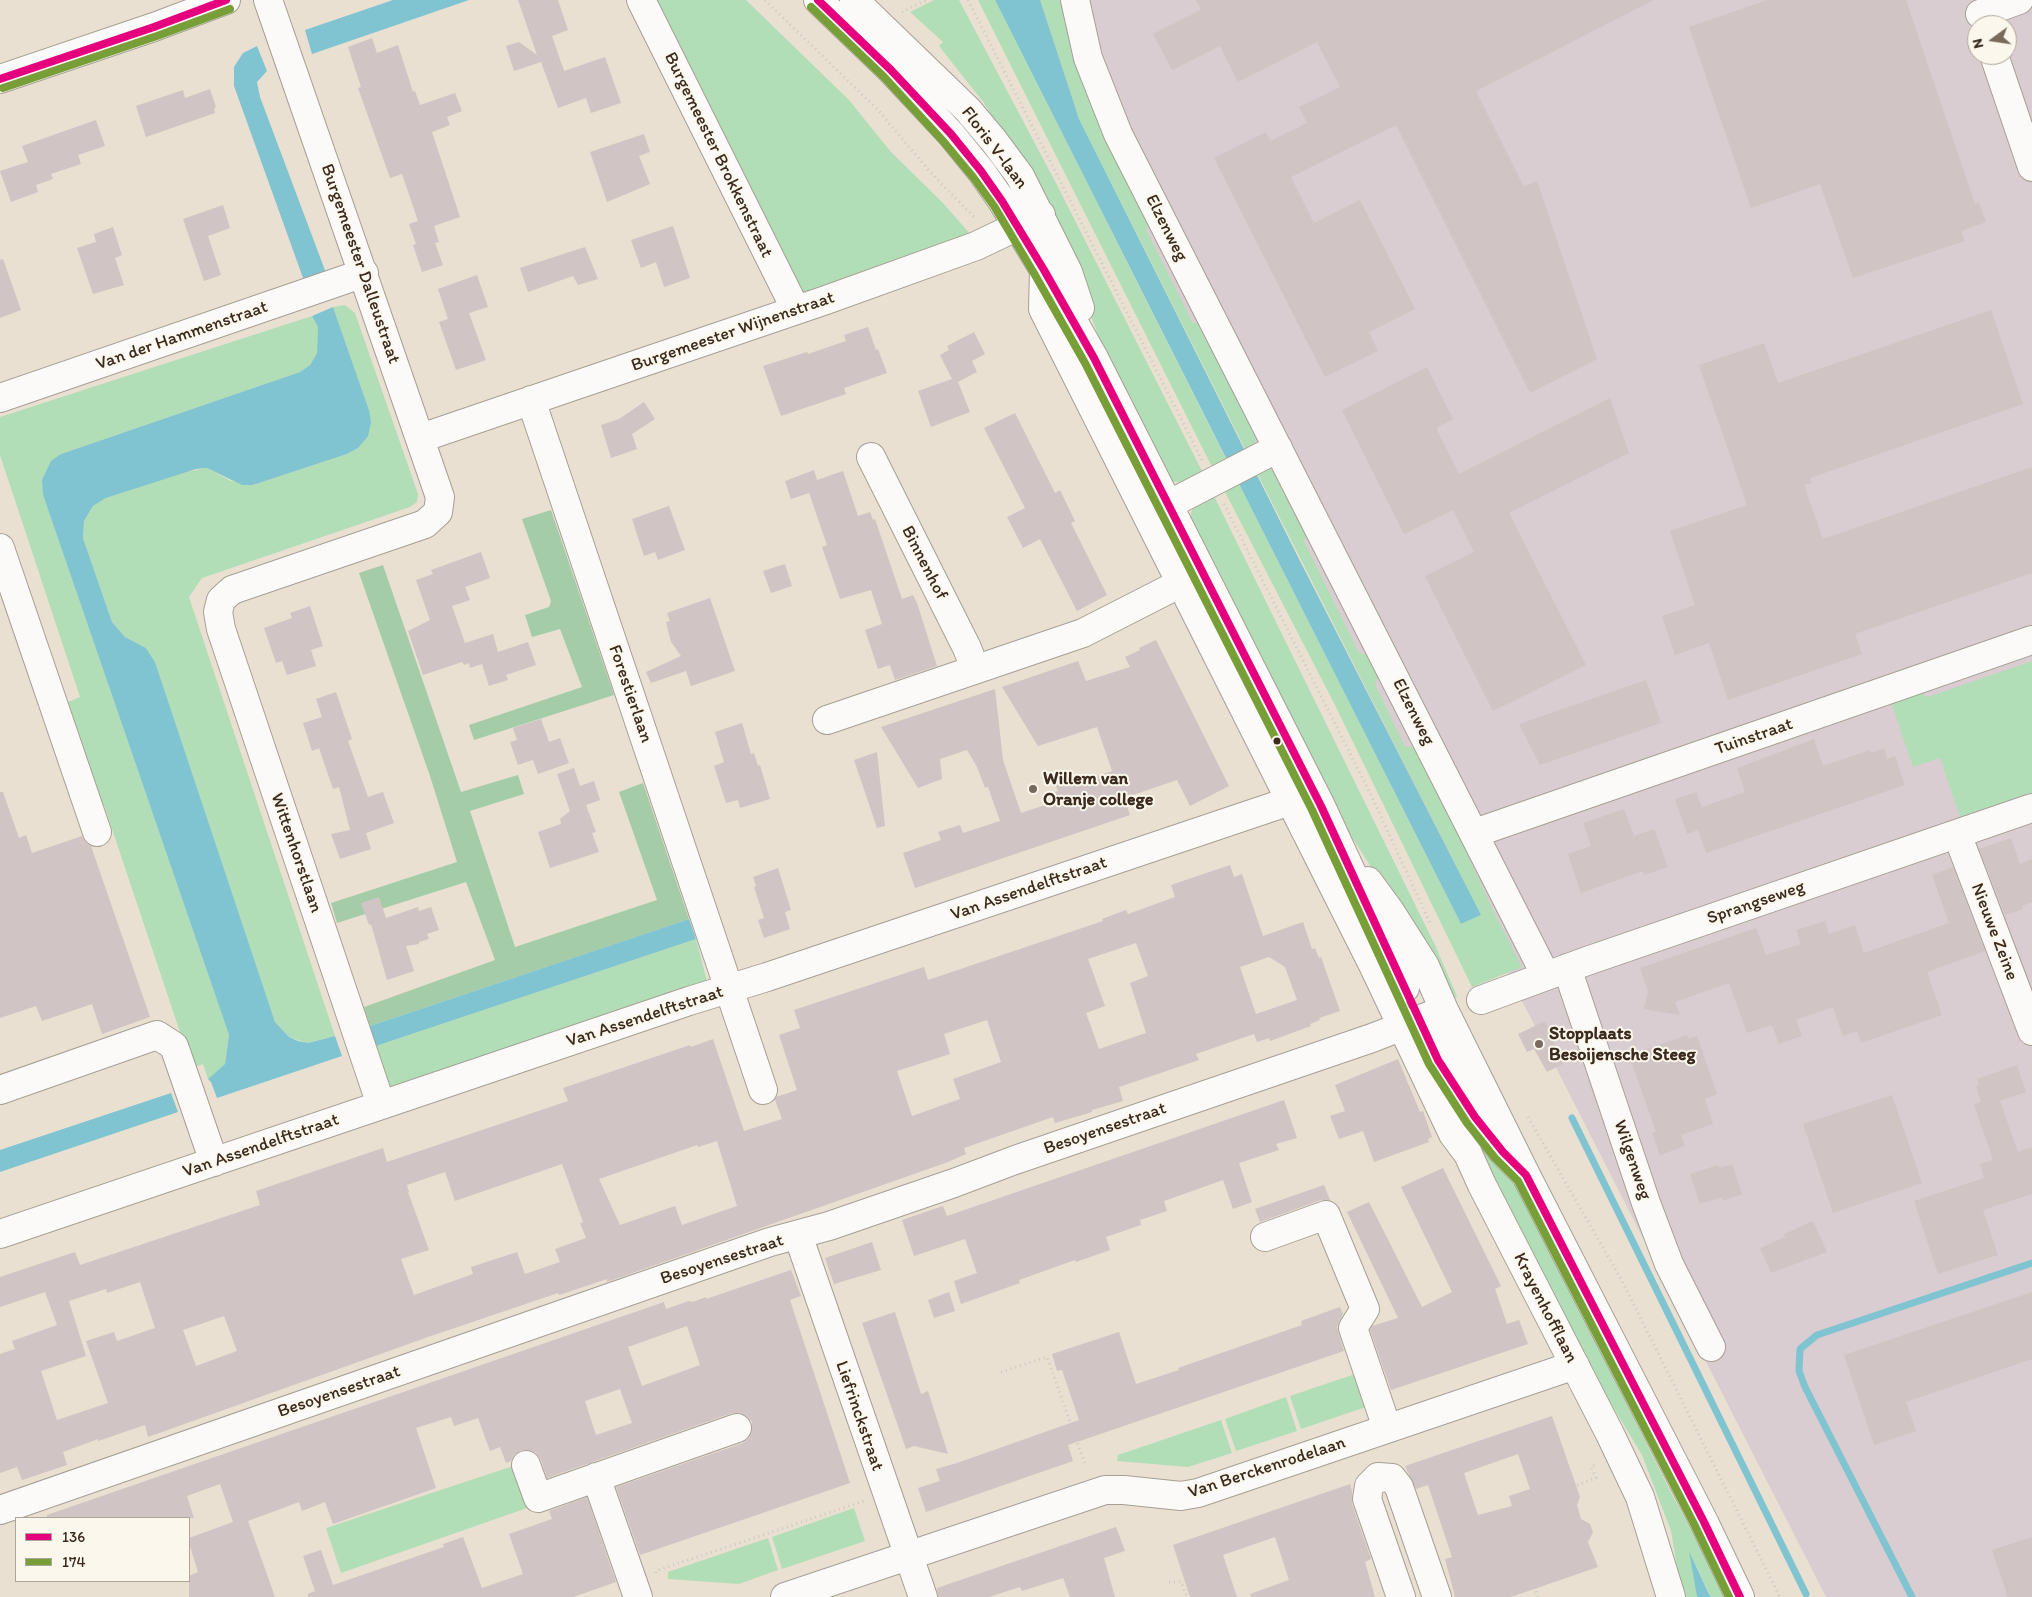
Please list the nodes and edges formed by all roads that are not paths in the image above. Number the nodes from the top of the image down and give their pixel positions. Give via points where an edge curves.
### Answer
1 (225, 0) edge
2 (268, 0) edge
3 (641, 0) edge
4 (818, 0) edge
5 (854, 0) edge
6 (1075, 0) edge
7 (2019, 0) edge
8 (1980, 13) edge
9 (1997, 65) edge
10 (0, 79) edge
11 (2032, 167) edge
12 (1029, 221) junction
13 (1044, 270) junction
14 (364, 273) junction
15 (796, 310) junction
16 (1094, 358) junction
17 (0, 398) edge
18 (531, 400) junction
19 (421, 438) junction
20 (1266, 454) junction
21 (871, 457) dead end
22 (1168, 505) junction
23 (0, 548) edge
24 (1181, 583) junction
25 (221, 600) joint
26 (2032, 640) edge
27 (975, 670) junction
28 (826, 720) dead end
29 (1290, 801) junction
30 (2032, 808) edge
31 (97, 832) dead end
32 (1475, 833) junction
33 (1958, 834) junction
34 (1337, 840) junction
35 (1557, 972) junction
36 (730, 989) junction
37 (1481, 1000) dead end
38 (1444, 1010) junction
39 (1410, 1023) junction
40 (2032, 1031) edge
41 (0, 1090) edge
42 (763, 1090) dead end
43 (381, 1105) junction
44 (214, 1162) junction
45 (1526, 1176) junction
46 (0, 1234) edge
47 (798, 1235) junction
48 (1265, 1236) dead end
49 (1711, 1347) dead end
50 (1575, 1365) junction
51 (737, 1428) dead end
52 (1387, 1428) junction
53 (526, 1465) dead end
54 (596, 1478) junction
55 (0, 1510) edge
56 (908, 1556) junction
57 (637, 1595) edge
58 (785, 1597) edge
59 (923, 1597) edge
60 (1401, 1597) edge
61 (1437, 1597) edge
62 (1671, 1597) edge
63 (1740, 1597) edge

1 - 10 street
2 - 14 street, Burgemeester Dalleustraat
3 - 15 street, Burgemeester Brokkenstraat
4 - 12 street, Floris V-laan via 891,70
5 - 12 street, Floris V-laan via 968,110 994,142 1020,176
6 - 20 street, Elzenweg via 1088,58 1118,134
7 - 8 street
9 - 11 street
12 - 13 street, Floris V-laan
12 - 15 street, Burgemeester Wijnenstraat via 990,240
12 - 16 street, Floris V-laan via 1068,272
13 - 16 street, Floris V-laan
13 - 24 street via 1043,309
14 - 17 street, Van der Hammenstraat
14 - 19 street, Burgemeester Dalleustraat
15 - 18 street, Burgemeester Wijnenstraat
16 - 22 street, Floris V-laan
18 - 19 street, Burgemeester Wijnenstraat
18 - 36 street, Forestierlaan
19 - 25 street, Burgemeester Dalleustraat via 440,497 438,512 425,524 232,590
20 - 22 street
20 - 32 street, Elzenweg
21 - 27 street, Binnenhof
22 - 34 street, Floris V-laan
23 - 31 street
24 - 27 street via 1083,633
24 - 29 street
25 - 43 street, Wittenhorstlaan via 218,612 221,629
26 - 32 street, Tuinstraat
27 - 28 street
29 - 36 street, Van Assendelftstraat
29 - 39 street
30 - 33 street, Sprangseweg
32 - 35 street, Elzenweg
33 - 35 street, Sprangseweg
33 - 40 street, Nieuwe Zeine
34 - 38 street, Floris V-laan via 1400,926 1425,966
34 - 39 street, Floris V-laan
35 - 37 street, Sprangseweg
35 - 49 street, Wilgenweg via 1669,1264
36 - 42 street, Forestierlaan
36 - 43 street, Van Assendelftstraat
38 - 39 street, Besoyensestraat
38 - 45 street
39 - 45 street via 1475,1118
39 - 47 street, Besoyensestraat
39 - 50 street, Krayenhofflaan via 1453,1134 1468,1154
41 - 44 street via 156,1036 174,1046
43 - 44 street, Van Assendelftstraat
44 - 46 street, Van Assendelftstraat
45 - 63 street
47 - 55 street, Besoyensestraat via 770,1242
47 - 56 street, Liefrinckstraat
48 - 52 street via 1326,1215 1365,1309 1353,1328
50 - 52 street, Van Berckenrodelaan
50 - 62 street, Krayenhofflaan via 1640,1497
51 - 54 street
52 - 56 street, Van Berckenrodelaan via 1198,1493 1181,1496 1105,1490
53 - 54 street via 538,1498
54 - 57 street
56 - 58 street, Van Berckenrodelaan
56 - 59 street, Liefrinckstraat
60 - 61 street via 1367,1499 1369,1486 1378,1477 1392,1478 1399,1487

